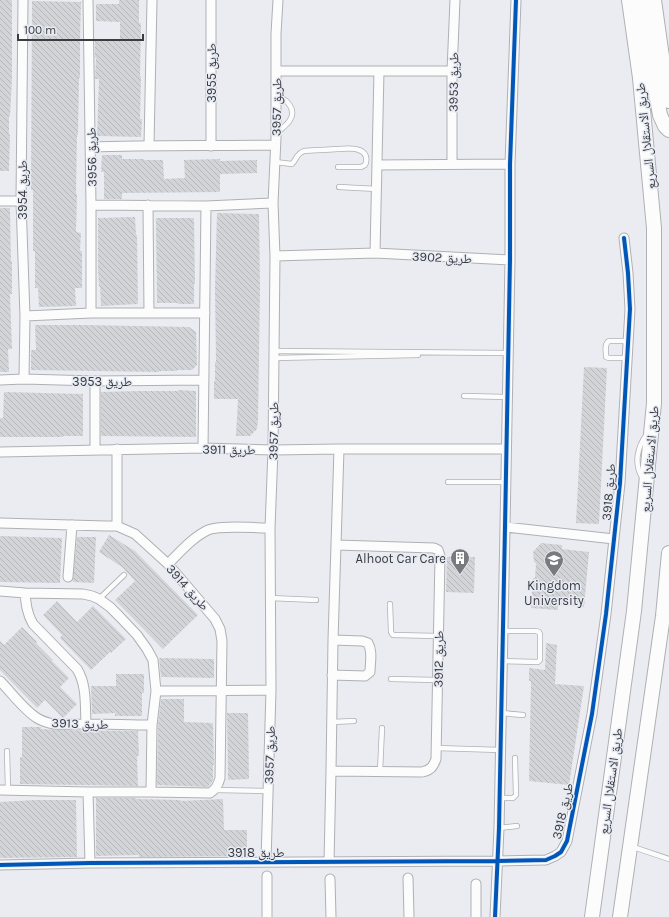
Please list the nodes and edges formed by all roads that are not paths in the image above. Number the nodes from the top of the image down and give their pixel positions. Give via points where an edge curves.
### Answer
1 (23, 0) edge
2 (88, 0) edge
3 (152, 0) edge
4 (211, 0) edge
5 (278, 0) edge
6 (455, 0) edge
7 (516, 0) edge
8 (629, 0) edge
9 (641, 0) edge
10 (656, 3) edge
11 (277, 71) junction
12 (379, 71) junction
13 (452, 71) junction
14 (276, 96) junction
15 (669, 101) edge
16 (669, 130) edge
17 (276, 134) junction
18 (149, 145) junction
19 (276, 145) junction
20 (211, 146) junction
21 (90, 147) junction
22 (275, 162) junction
23 (452, 164) junction
24 (510, 164) junction
25 (377, 165) junction
26 (338, 166) dead end
27 (339, 187) dead end
28 (377, 189) junction
29 (0, 201) edge
30 (21, 201) junction
31 (273, 203) junction
32 (91, 205) junction
33 (148, 205) junction
34 (206, 206) junction
35 (624, 238) dead end
36 (375, 254) junction
37 (275, 256) junction
38 (510, 260) junction
39 (91, 313) junction
40 (149, 313) junction
41 (205, 313) junction
42 (25, 316) junction
43 (628, 341) junction
44 (508, 352) junction
45 (274, 354) junction
46 (628, 358) junction
47 (24, 379) junction
48 (0, 380) edge
49 (204, 380) junction
50 (96, 381) junction
51 (464, 396) dead end
52 (507, 396) junction
53 (203, 448) junction
54 (339, 449) junction
55 (506, 449) junction
56 (95, 450) junction
57 (117, 450) junction
58 (273, 450) junction
59 (0, 452) edge
60 (448, 482) dead end
61 (506, 482) junction
62 (0, 523) edge
63 (72, 525) junction
64 (117, 526) junction
65 (505, 527) junction
66 (270, 528) junction
67 (614, 539) junction
68 (336, 545) junction
69 (669, 553) edge
70 (168, 564) junction
71 (124, 575) dead end
72 (68, 577) dead end
73 (0, 591) edge
74 (25, 592) junction
75 (270, 598) junction
76 (99, 599) junction
77 (316, 600) dead end
78 (390, 604) dead end
79 (502, 631) junction
80 (438, 636) junction
81 (333, 640) junction
82 (502, 661) junction
83 (332, 675) junction
84 (391, 679) dead end
85 (437, 680) junction
86 (0, 681) edge
87 (221, 690) junction
88 (271, 690) junction
89 (156, 691) junction
90 (501, 713) junction
91 (523, 715) dead end
92 (354, 721) dead end
93 (332, 722) junction
94 (86, 724) junction
95 (152, 726) junction
96 (382, 728) dead end
97 (436, 748) junction
98 (500, 750) junction
99 (7, 751) dead end
100 (514, 758) dead end
101 (331, 771) junction
102 (380, 772) junction
103 (216, 788) junction
104 (4, 790) edge
105 (267, 791) junction
106 (88, 792) junction
107 (151, 792) junction
108 (499, 798) junction
109 (517, 826) dead end
110 (498, 828) junction
111 (630, 846) junction
112 (669, 859) edge
113 (497, 861) junction
114 (90, 862) junction
115 (266, 862) junction
116 (329, 862) junction
117 (0, 865) edge
118 (266, 876) dead end
119 (408, 878) dead end
120 (330, 879) dead end
121 (476, 884) dead end
122 (592, 914) edge
123 (267, 917) edge
124 (331, 917) edge
125 (410, 917) edge
126 (476, 917) edge
127 (495, 917) edge
128 (620, 917) edge

1 - 30 street, طريق 3954
2 - 21 street, طريق 3956
3 - 18 street
4 - 20 street, طريق 3955
5 - 11 street, طريق 3957
6 - 13 street, طريق 3953
7 - 24 street
8 - 122 main road, طريق الاستقلال السريع via 640,78 654,228 654,403 634,611
9 - 16 main road via 660,114
10 - 15 main road, طريق الاستقلال السريع
11 - 12 street
11 - 14 street, طريق 3957
12 - 13 street
12 - 25 street
13 - 23 street, طريق 3953
14 - 17 street, طريق 3957
14 - 17 lane via 286,101 292,114 290,121
17 - 19 street, طريق 3957
18 - 20 street
18 - 21 street
19 - 20 street
19 - 22 street, طريق 3957
21 - 32 street, طريق 3956
22 - 26 lane via 292,164 304,151 351,148 366,156 365,165 361,167
22 - 31 street, طريق 3957
23 - 24 street
23 - 25 street
24 - 38 street
25 - 28 street
27 - 28 lane
28 - 36 street
29 - 30 street
30 - 42 street, طريق 3954
31 - 34 street
31 - 37 street, طريق 3957
32 - 33 street
32 - 39 street, طريق 3956
33 - 34 street
33 - 40 street
34 - 41 street
35 - 43 street, طريق 3918 via 630,309
36 - 37 street, طريق 3902
36 - 38 street, طريق 3902
37 - 45 street, طريق 3957
38 - 44 street
39 - 40 street
39 - 42 street
40 - 41 street
41 - 49 street
42 - 47 street, طريق 3954
43 - 46 street, طريق 3918
43 - 46 lane via 610,341 606,345 606,357
44 - 45 lane
44 - 52 street
45 - 58 street, طريق 3957
46 - 67 street, طريق 3918
47 - 48 street, طريق 3953
47 - 50 street, طريق 3953
49 - 50 street, طريق 3953
49 - 53 street
50 - 56 street
51 - 52 lane
52 - 55 street
53 - 57 street, طريق 3911
53 - 58 street, طريق 3911
54 - 55 street, طريق 3911
54 - 58 street, طريق 3911
54 - 68 street
55 - 61 street
56 - 57 street, طريق 3911
56 - 59 street, طريق 3911
57 - 64 street
58 - 66 street, طريق 3957
60 - 61 lane
61 - 65 street
62 - 63 street, طريق 3914
63 - 64 street, طريق 3914
63 - 72 street
64 - 70 street, طريق 3914 via 135,534
65 - 67 street
65 - 79 street
66 - 70 street via 209,530 194,539
66 - 75 street, طريق 3957
67 - 113 street, طريق 3918 via 592,714 567,841 561,852 546,860
68 - 80 street, طريق 3912 via 438,550
68 - 81 street
69 - 111 main road via 663,616
70 - 87 street, طريق 3914 via 218,624 222,635
71 - 76 lane
73 - 74 street
74 - 76 street via 83,594
74 - 94 street via 27,610 33,624 80,674 84,688
75 - 77 lane
75 - 88 street, طريق 3957
76 - 89 street via 120,617 147,649 152,660
78 - 80 lane via 393,635
79 - 82 street
79 - 82 lane via 539,632 540,660
80 - 85 street, طريق 3912
81 - 83 street
81 - 83 street via 368,643 371,653 370,672 367,675
82 - 90 street
83 - 93 street
84 - 85 lane
85 - 97 street, طريق 3912
86 - 94 street, طريق 3913 via 38,718 59,725
87 - 88 street
87 - 89 street
87 - 103 street, طريق 3914 via 220,778
88 - 105 street, طريق 3957
89 - 95 street
90 - 91 lane
90 - 98 street
92 - 93 lane
93 - 101 street
94 - 95 street, طريق 3913
95 - 107 street
96 - 102 lane
97 - 98 lane
97 - 102 street, طريق 3912 via 436,759 428,771
98 - 108 street
99 - 104 lane
100 - 108 lane via 516,795 513,798
101 - 102 street, طريق 3912
101 - 116 street
103 - 105 lane
103 - 107 street via 210,793
104 - 106 street
105 - 115 street, طريق 3957
106 - 107 street
106 - 114 street
108 - 110 street
109 - 110 lane
110 - 113 street
111 - 112 lane
111 - 128 main road
113 - 116 street, طريق 3918
113 - 127 street
114 - 115 street, طريق 3918
114 - 117 street, طريق 3918
115 - 116 street, طريق 3918
118 - 123 street
119 - 125 street
120 - 124 street
121 - 126 street

